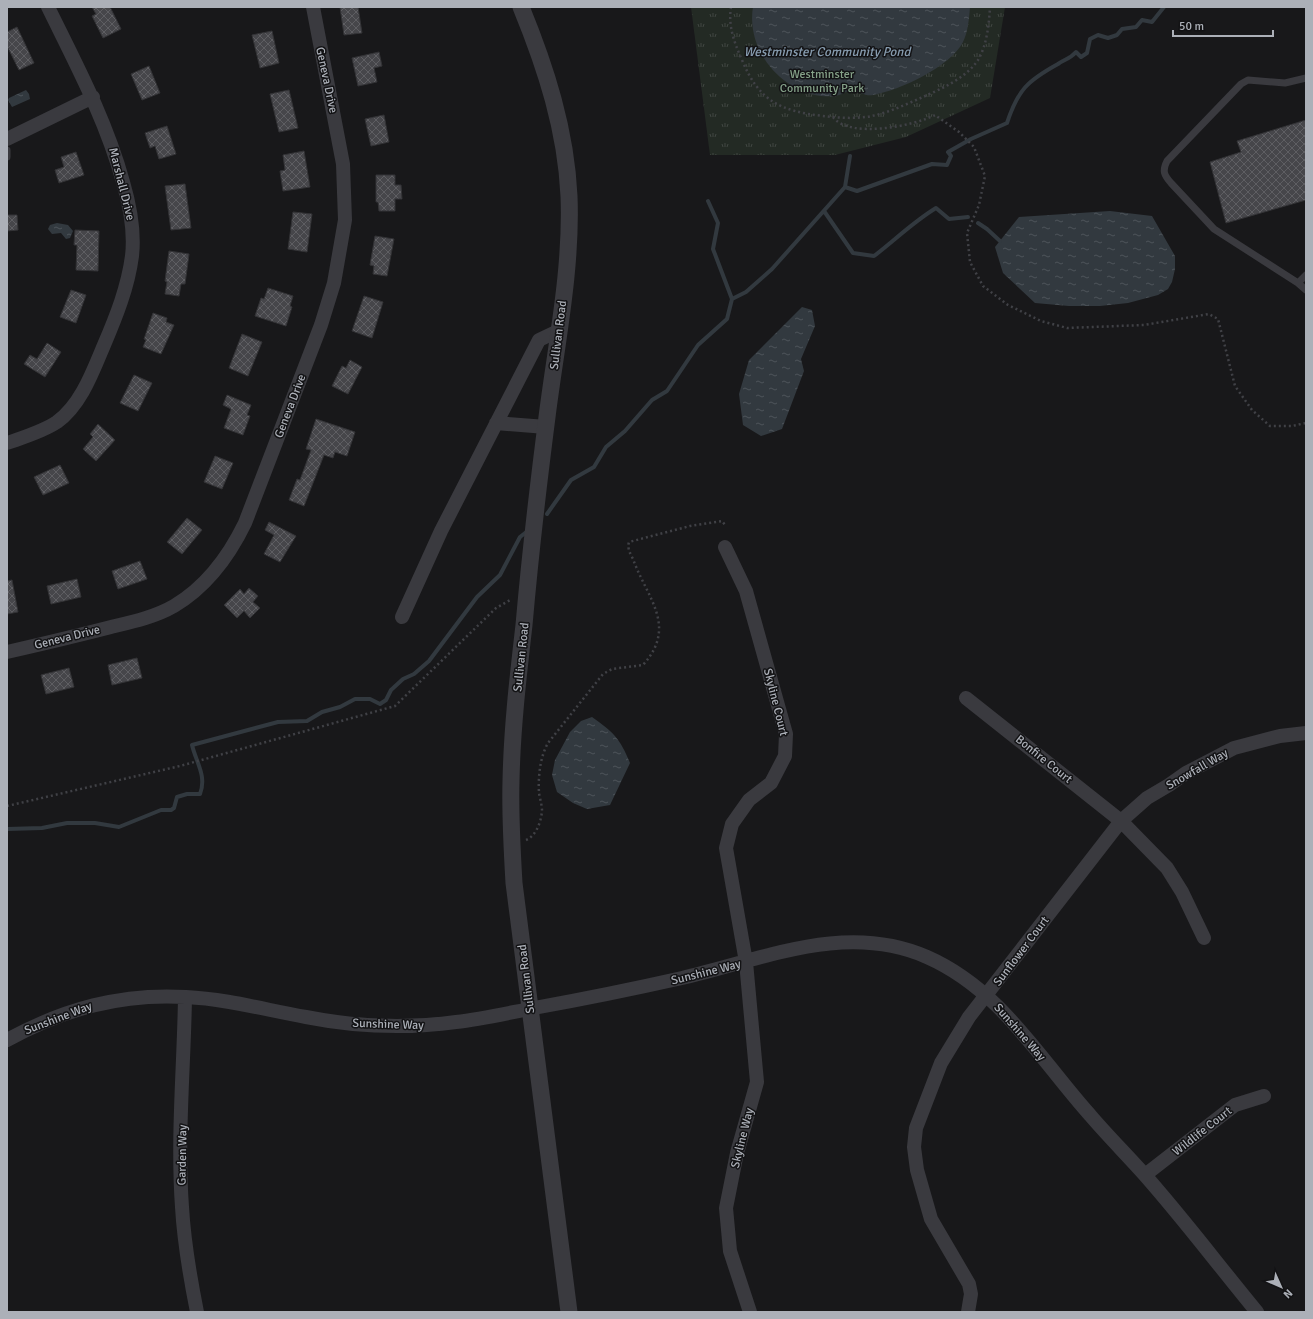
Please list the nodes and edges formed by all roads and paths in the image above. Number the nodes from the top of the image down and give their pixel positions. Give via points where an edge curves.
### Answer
1 (48, 7) edge
2 (313, 7) edge
3 (521, 7) edge
4 (731, 7) edge
5 (990, 7) edge
6 (1306, 78) edge
7 (93, 97) junction
8 (833, 117) junction
9 (7, 139) edge
10 (7, 150) edge
11 (7, 157) edge
12 (1306, 275) edge
13 (1298, 283) junction
14 (1306, 290) edge
15 (558, 331) junction
16 (496, 423) junction
17 (1306, 423) edge
18 (546, 427) junction
19 (7, 443) edge
20 (725, 525) dead end
21 (725, 547) dead end
22 (527, 591) junction
23 (402, 617) dead end
24 (7, 652) edge
25 (966, 698) dead end
26 (1306, 733) edge
27 (7, 806) edge
28 (1121, 821) junction
29 (512, 841) junction
30 (1204, 938) dead end
31 (746, 962) junction
32 (987, 995) junction
33 (185, 996) junction
34 (530, 1009) junction
35 (7, 1040) edge
36 (1264, 1096) dead end
37 (1144, 1175) junction
38 (197, 1312) edge
39 (569, 1312) edge
40 (750, 1312) edge
41 (968, 1312) edge
42 (1257, 1312) edge

1 - 7 street, Marshall Drive
2 - 24 street, Geneva Drive via 343,164 345,220 334,283 321,325 245,523 234,546 223,561 196,589 174,606 142,619
3 - 15 street, Sullivan Road via 550,87 561,131 566,166 569,196 568,256
4 - 8 path via 732,33 747,71 759,89 778,105 792,112
5 - 8 path via 983,50 974,65 960,78 930,94 880,114
6 - 13 lane via 1285,83 1248,80 1241,84 1163,168 1164,175 1214,228
7 - 9 street
7 - 19 street, Marshall Drive via 114,147 131,212 132,256 126,283 119,309 90,379 76,401 58,422
8 - 17 path via 840,125 860,129 906,125 935,115 974,147 985,176 967,234 970,262 983,286 1008,305 1041,321 1068,328 1144,325 1209,314 1218,319 1235,386 1252,410 1270,426
10 - 11 lane
12 - 13 lane
13 - 14 lane
15 - 16 street via 539,340
15 - 18 street, Sullivan Road
16 - 18 street
16 - 23 street via 441,531
18 - 22 street, Sullivan Road
20 - 29 path via 722,521 690,526 629,542 627,547 653,602 660,637 643,665 612,669 603,674 553,737 544,750 541,765 539,792 542,812 537,831 528,839
21 - 31 street, Skyline Court via 746,591 786,734 785,756 771,783 749,800 732,824 726,848
22 - 27 path via 496,608 395,706 180,766
22 - 29 street, Sullivan Road via 513,734
25 - 28 street, Bonfire Court
26 - 28 street, Snowfall Way via 1280,736 1234,748 1186,773 1147,798
28 - 30 street, Bonfire Court via 1167,868 1182,892
28 - 32 street, Sunflower Court
29 - 34 street, Sullivan Road via 514,883
31 - 32 street, Sunshine Way via 800,947 860,941 907,948 943,964
31 - 34 street, Sunshine Way
31 - 40 street, Skyline Way via 757,1082 737,1153 726,1208 730,1251
32 - 37 street, Sunshine Way via 1015,1023 1088,1113
32 - 41 street, Sunflower Court via 969,1017 940,1063 916,1128 914,1147 917,1170 931,1219 969,1284 971,1294
33 - 34 street, Sunshine Way via 227,1001 308,1018 390,1027 456,1022
33 - 35 street, Sunshine Way via 132,998 91,1004
33 - 38 street, Garden Way via 182,1206 186,1251
34 - 39 street, Sullivan Road
36 - 37 street, Wildlife Court via 1235,1105
37 - 42 street, Sunshine Way

